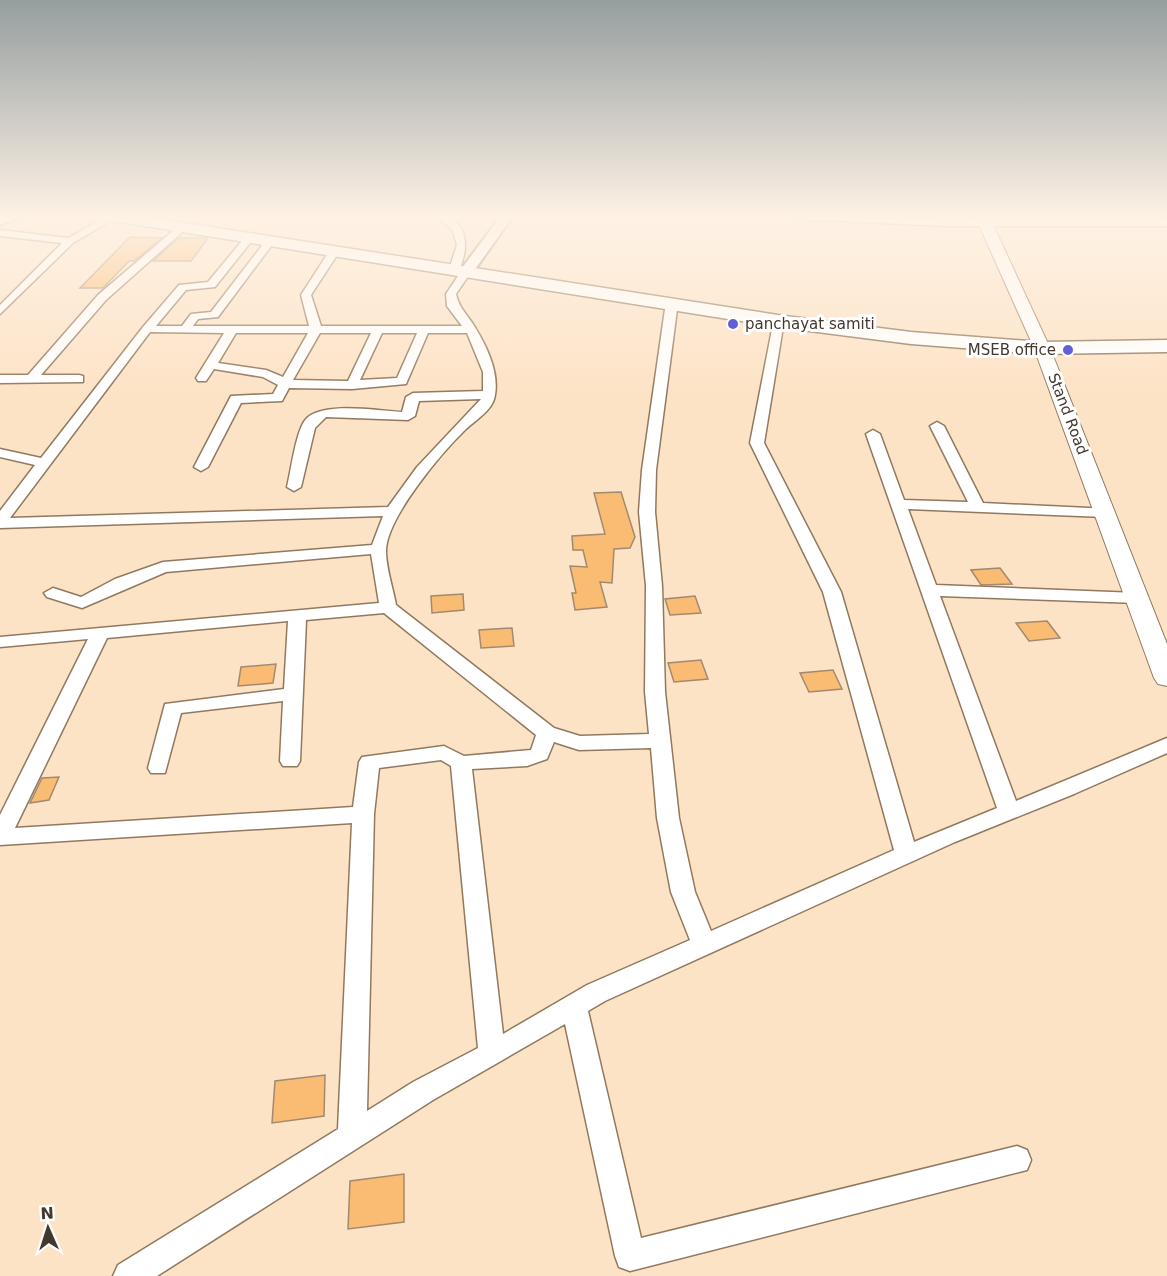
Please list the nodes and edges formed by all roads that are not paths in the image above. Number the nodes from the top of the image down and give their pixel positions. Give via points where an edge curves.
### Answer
1 (36, 276) edge
2 (126, 276) edge
3 (219, 276) edge
4 (244, 276) edge
5 (319, 276) edge
6 (458, 276) edge
7 (491, 276) edge
8 (1009, 276) edge
9 (672, 302) junction
10 (0, 311) edge
11 (778, 321) junction
12 (147, 329) junction
13 (185, 329) junction
14 (232, 330) junction
15 (316, 330) junction
16 (378, 330) junction
17 (424, 330) junction
18 (471, 330) junction
19 (1167, 346) edge
20 (1042, 348) junction
21 (210, 365) junction
22 (79, 378) dead end
23 (201, 378) dead end
24 (0, 379) edge
25 (32, 379) junction
26 (287, 384) junction
27 (352, 385) junction
28 (489, 395) junction
29 (937, 426) dead end
30 (873, 434) dead end
31 (0, 453) edge
32 (44, 463) junction
33 (201, 467) dead end
34 (294, 487) dead end
35 (898, 504) junction
36 (978, 507) junction
37 (393, 511) junction
38 (1105, 512) junction
39 (0, 522) edge
40 (378, 549) junction
41 (929, 590) junction
42 (53, 593) dead end
43 (1137, 598) junction
44 (388, 607) junction
45 (297, 616) junction
46 (100, 634) junction
47 (0, 642) edge
48 (1167, 678) edge
49 (293, 694) junction
50 (547, 733) junction
51 (660, 741) junction
52 (1167, 745) edge
53 (290, 761) dead end
54 (461, 764) junction
55 (158, 768) dead end
56 (1009, 812) junction
57 (363, 814) junction
58 (0, 837) edge
59 (906, 854) junction
60 (704, 944) junction
61 (574, 1005) junction
62 (492, 1054) junction
63 (352, 1136) junction
64 (1017, 1160) dead end
65 (129, 1276) edge

1 - 10 street
2 - 25 street via 51,353
3 - 12 street via 212,285 183,287
4 - 13 street via 214,315 195,316
5 - 15 street via 306,296
6 - 18 street via 451,294 453,306
7 - 9 highway
8 - 20 main road, Stand Road
9 - 11 highway
9 - 51 street via 647,512
11 - 20 highway via 911,338
11 - 59 street via 757,443 832,591
12 - 13 street
12 - 32 street
13 - 14 street
14 - 15 street
14 - 21 street
15 - 16 street
15 - 26 street
16 - 17 street
16 - 27 street
17 - 18 street
17 - 27 street via 402,381
18 - 28 street via 489,372
19 - 20 highway
20 - 38 main road, Stand Road
21 - 23 street
21 - 26 street via 266,374
22 - 25 street
24 - 25 street
26 - 27 street
26 - 33 street via 277,398 236,399
28 - 34 street via 413,397 408,416 323,412 308,428
28 - 37 street via 485,405 422,470
29 - 36 street
30 - 35 street
31 - 32 street
32 - 39 street
35 - 36 street
35 - 41 street
36 - 38 street
37 - 39 street
37 - 40 street
38 - 43 main road, Stand Road
40 - 42 street via 163,567 82,603
40 - 44 street
41 - 43 street
41 - 56 street
43 - 48 main road, Stand Road
44 - 45 street
44 - 50 street
45 - 46 street
45 - 49 street
46 - 47 street
46 - 58 street
49 - 53 street
49 - 55 street via 172,708
50 - 51 street via 579,743
50 - 54 street via 540,754 527,759
51 - 60 street via 668,818 683,892
52 - 56 street
54 - 57 street via 444,753 369,762
54 - 62 street
56 - 59 street
57 - 58 street
57 - 63 street
59 - 60 street
60 - 61 street
61 - 62 street
61 - 64 street via 630,1256
62 - 63 street
63 - 65 street

